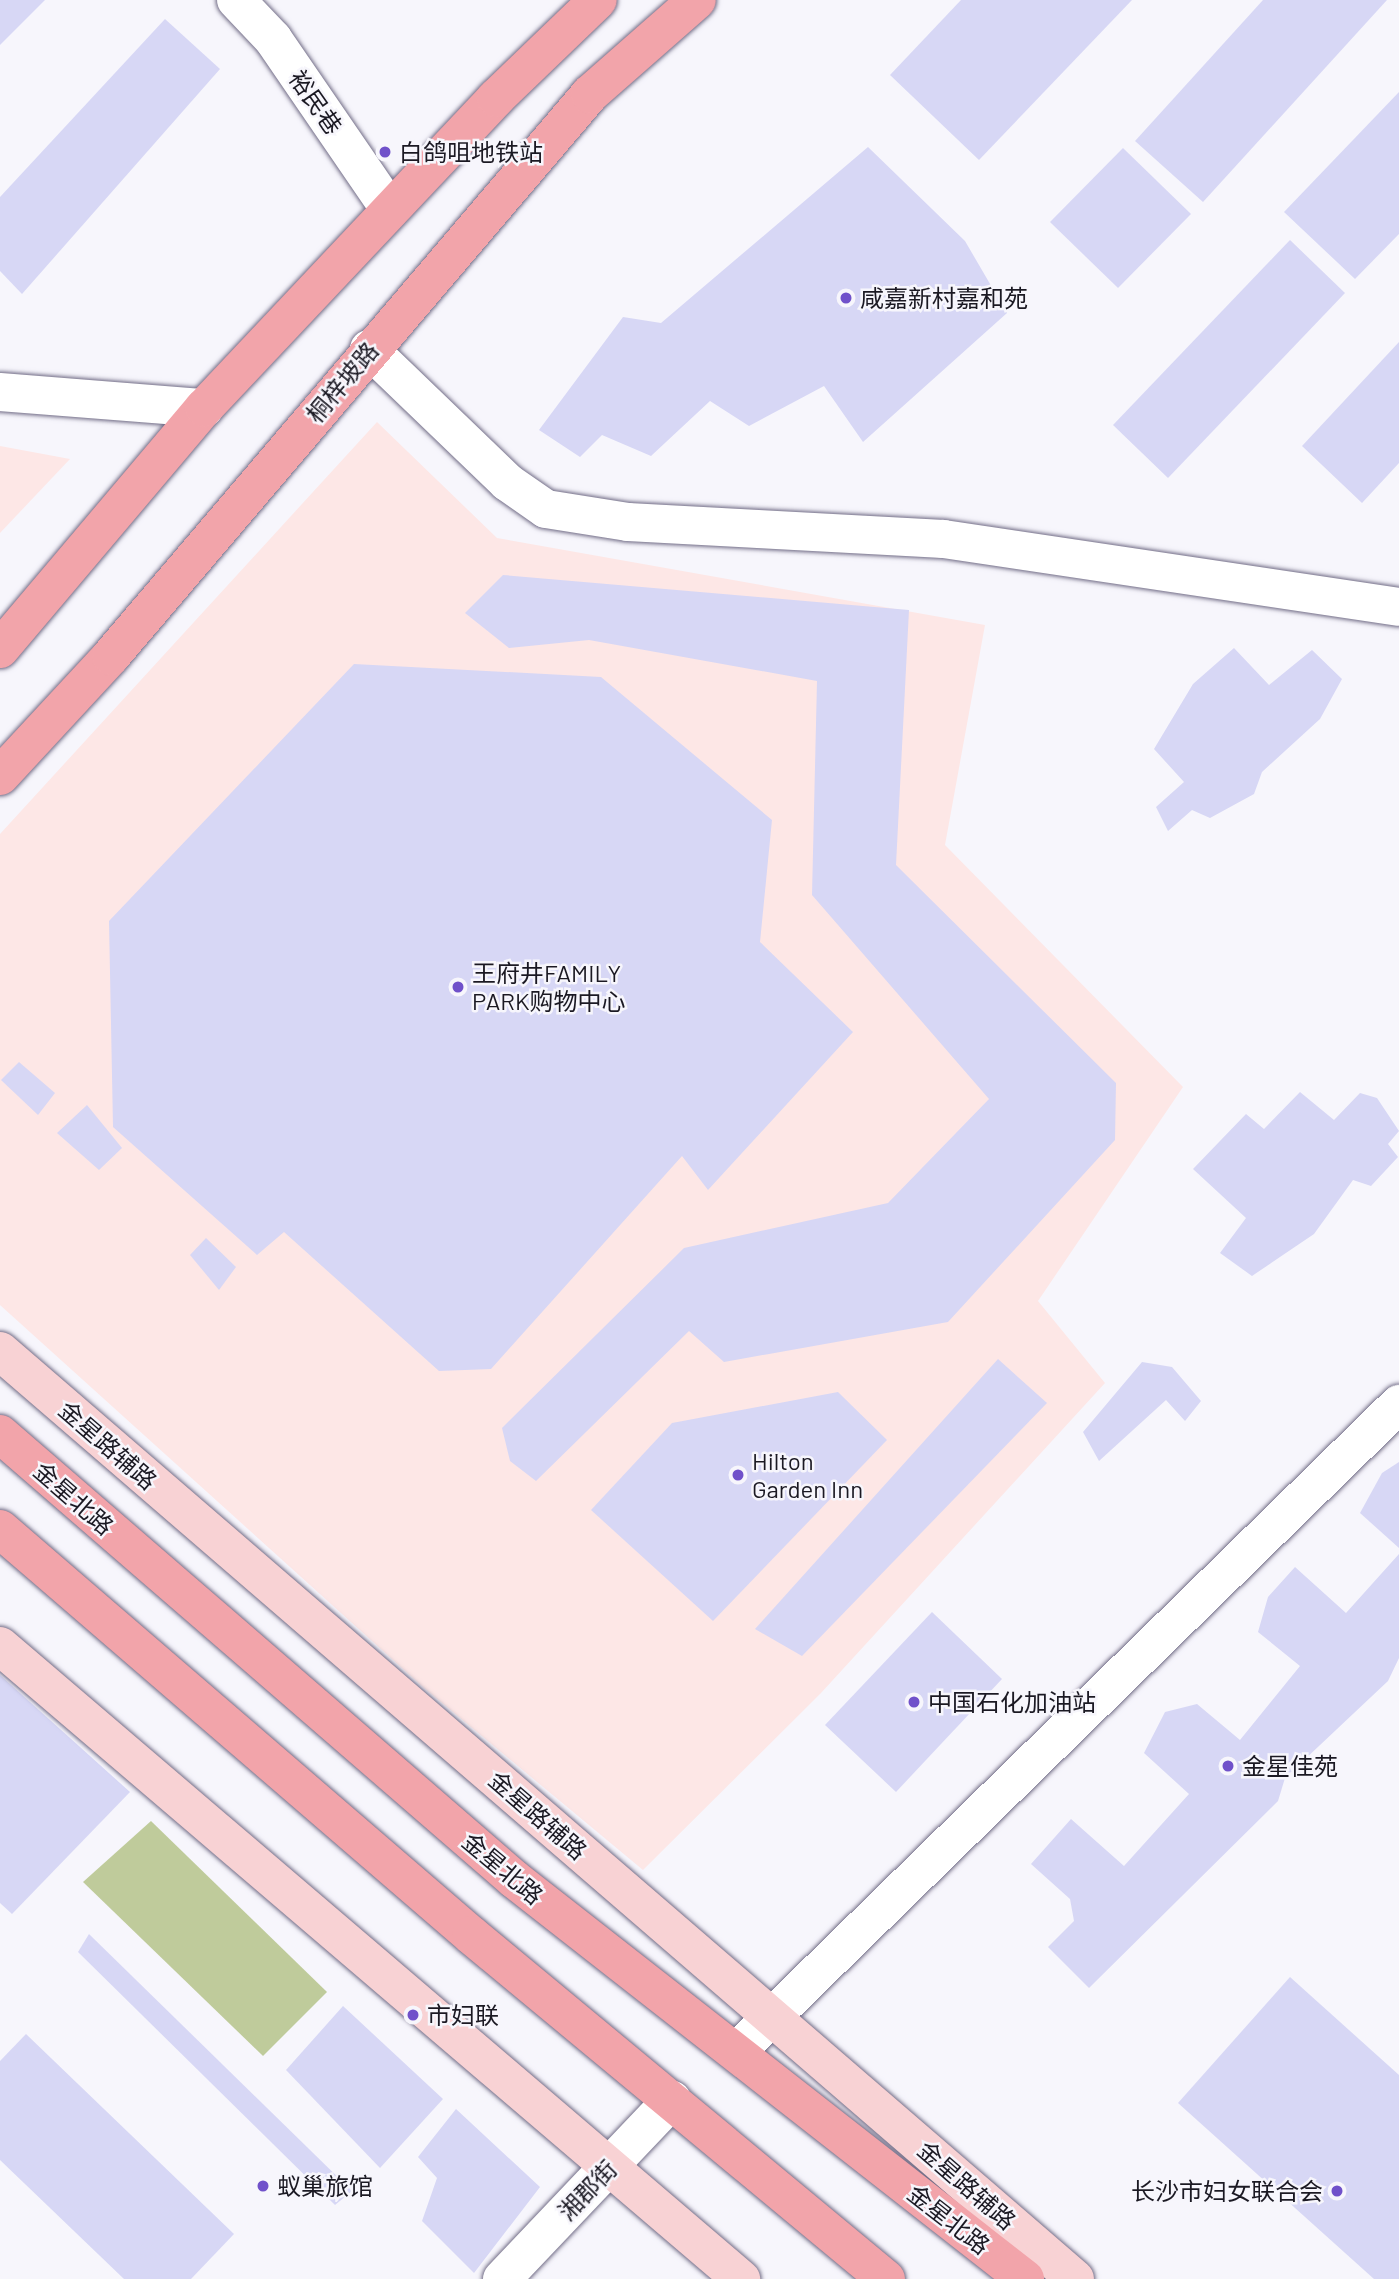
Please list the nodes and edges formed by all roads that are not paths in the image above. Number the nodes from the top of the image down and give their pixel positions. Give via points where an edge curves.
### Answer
1 (236, 0) edge
2 (598, 0) edge
3 (697, 0) edge
4 (390, 210) junction
5 (369, 349) junction
6 (0, 391) edge
7 (204, 408) junction
8 (1399, 607) edge
9 (0, 649) edge
10 (0, 776) edge
11 (0, 1351) edge
12 (1399, 1404) edge
13 (0, 1434) edge
14 (0, 1529) edge
15 (0, 1646) edge
16 (773, 2017) junction
17 (737, 2051) junction
18 (672, 2100) junction
19 (502, 2279) edge
20 (741, 2279) edge
21 (886, 2279) edge
22 (1025, 2279) edge
23 (1075, 2279) edge

1 - 4 street, 裕民巷 via 273,39
2 - 4 main road
3 - 5 main road, 桐梓坡路 via 590,94
4 - 7 main road
5 - 8 street via 508,482 546,509 628,522 944,540
5 - 10 main road, 桐梓坡路 via 111,656
6 - 7 street
7 - 9 main road
11 - 16 street, 金星路辅路
12 - 16 street
13 - 17 main road, 金星北路 via 514,1879
14 - 18 main road
15 - 20 street
16 - 17 street
16 - 23 street, 金星路辅路
17 - 22 main road, 金星北路
18 - 19 street, 湘郡街
18 - 21 main road

